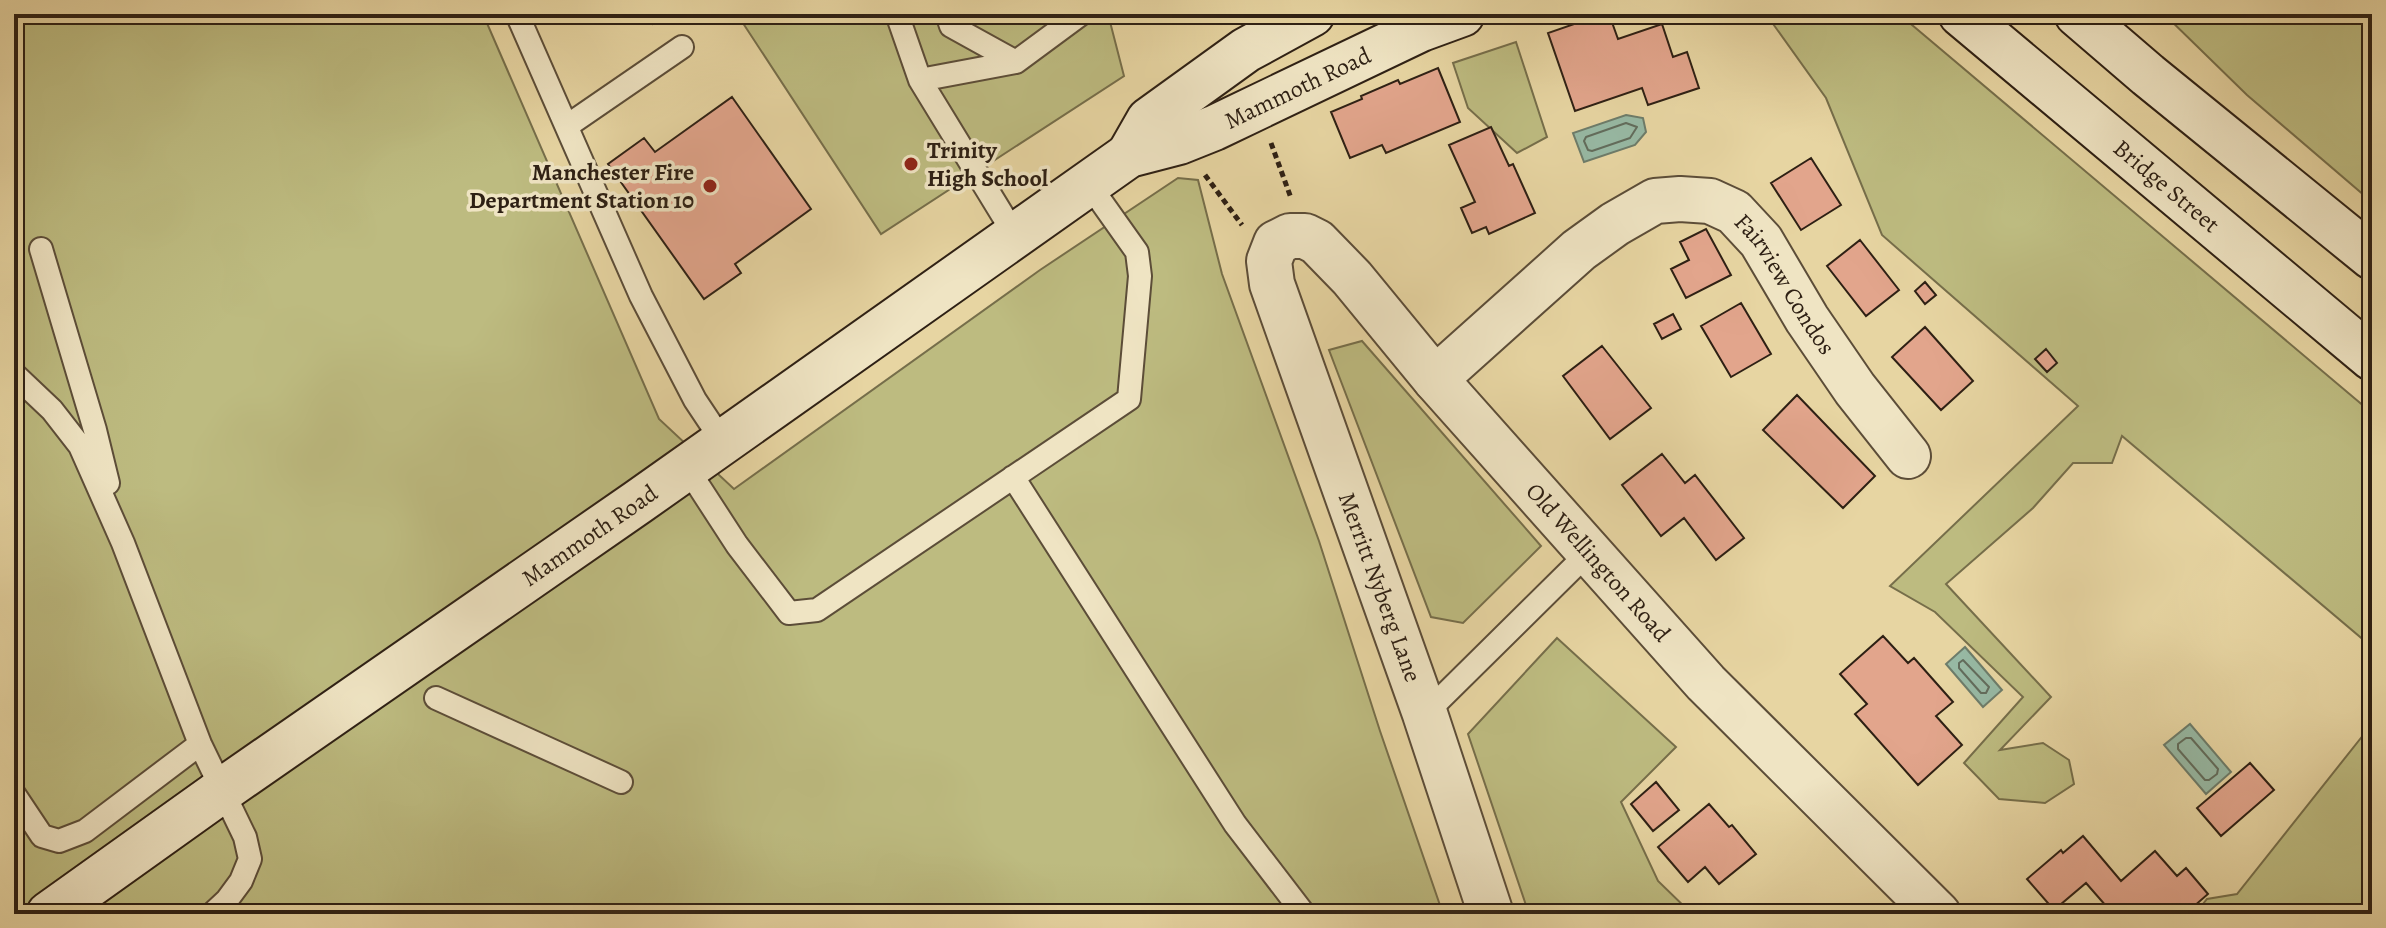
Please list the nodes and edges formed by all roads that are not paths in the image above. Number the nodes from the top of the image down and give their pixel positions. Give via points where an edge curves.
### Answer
1 (517, 14) edge
2 (897, 14) edge
3 (947, 14) edge
4 (1081, 14) edge
5 (1312, 14) edge
6 (1462, 14) edge
7 (1961, 14) edge
8 (2077, 14) edge
9 (2117, 14) edge
10 (682, 47) dead end
11 (1016, 62) junction
12 (2148, 75) junction
13 (920, 80) junction
14 (567, 126) junction
15 (1129, 155) junction
16 (1088, 183) junction
17 (1305, 236) joint
18 (1016, 237) junction
19 (41, 249) dead end
20 (2372, 257) edge
21 (2372, 358) edge
22 (14, 374) edge
23 (1435, 379) junction
24 (723, 442) junction
25 (1908, 456) dead end
26 (687, 468) junction
27 (1013, 477) junction
28 (123, 543) junction
29 (1589, 552) junction
30 (436, 698) dead end
31 (1425, 714) junction
32 (200, 744) junction
33 (621, 782) dead end
34 (224, 789) junction
35 (14, 794) edge
36 (49, 914) edge
37 (212, 914) edge
38 (1304, 914) edge
39 (1491, 914) edge
40 (1938, 914) edge

1 - 14 lane
2 - 13 lane
3 - 11 lane via 951,26
4 - 11 lane
5 - 15 main road, Mammoth Road via 1246,50 1149,120
6 - 15 main road, Mammoth Road via 1214,128
7 - 21 main road, Bridge Street
8 - 12 main road
9 - 12 main road
10 - 14 lane
11 - 13 lane
12 - 20 main road
13 - 18 lane
14 - 24 lane via 641,296
15 - 16 main road, Mammoth Road
16 - 18 main road, Mammoth Road
16 - 27 lane via 1137,252 1140,276 1129,399
17 - 23 main road, Old Wellington Road via 1352,278
17 - 31 main road, Merritt Nyberg Lane via 1276,243 1269,261 1272,284
18 - 24 main road, Mammoth Road
19 - 28 lane
22 - 28 lane via 80,446
23 - 25 main road, Fairview Condos via 1615,224 1655,201 1710,201 1734,212 1761,241 1807,319
23 - 29 main road, Old Wellington Road
24 - 26 main road, Mammoth Road
26 - 27 lane via 789,613 817,610
26 - 34 main road, Mammoth Road
27 - 38 lane via 1235,824
28 - 32 lane
29 - 31 lane
29 - 40 main road, Old Wellington Road via 1706,683
30 - 33 lane
31 - 39 main road, Merritt Nyberg Lane
32 - 34 lane
32 - 35 lane via 85,831 59,841 42,836
34 - 36 main road, Mammoth Road
34 - 37 lane via 250,859 241,881

